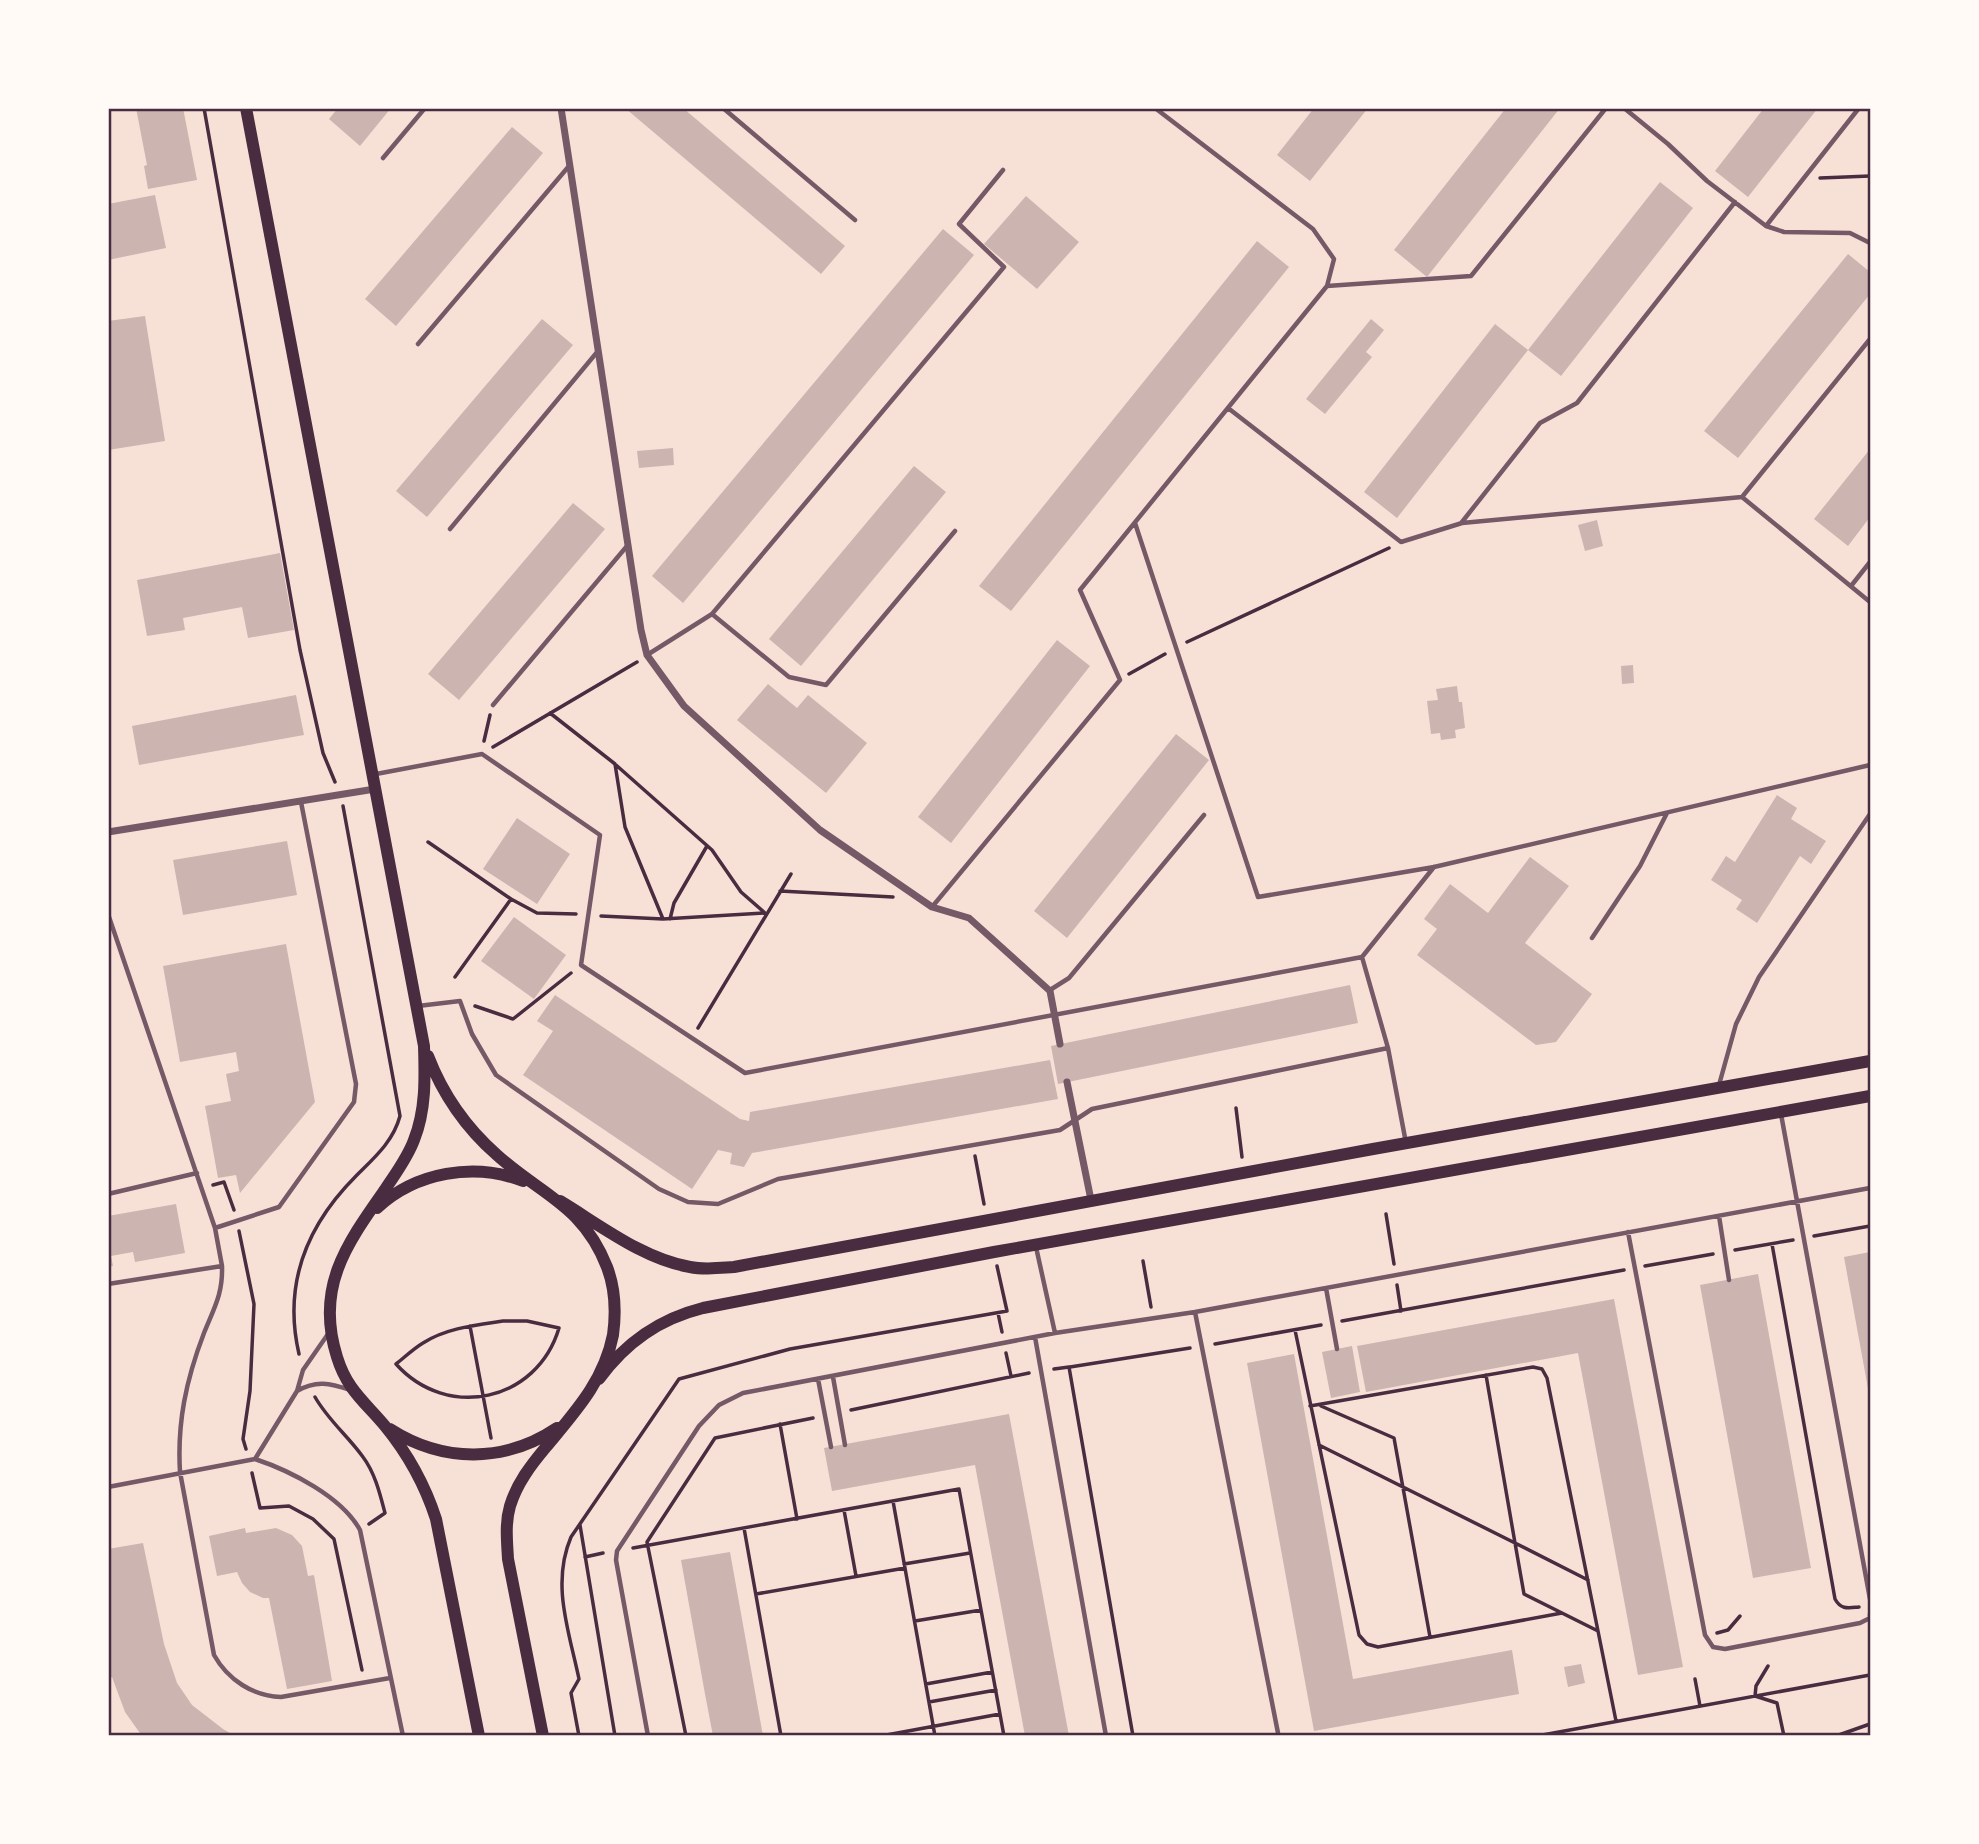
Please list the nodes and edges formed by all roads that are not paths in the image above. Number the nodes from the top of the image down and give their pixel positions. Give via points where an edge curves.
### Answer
1 (246, 108) edge
2 (425, 108) edge
3 (561, 108) edge
4 (723, 108) edge
5 (1155, 108) edge
6 (1606, 108) edge
7 (1624, 108) edge
8 (1859, 108) edge
9 (383, 158) dead end
10 (570, 166) junction
11 (1003, 170) dead end
12 (1734, 202) junction
13 (855, 219) dead end
14 (1766, 226) junction
15 (1871, 243) edge
16 (1327, 286) junction
17 (1871, 338) edge
18 (418, 344) dead end
19 (598, 351) junction
20 (1228, 408) junction
21 (1742, 497) junction
22 (1135, 522) junction
23 (1462, 523) junction
24 (450, 530) dead end
25 (955, 531) dead end
26 (628, 545) junction
27 (1871, 562) edge
28 (1851, 586) junction
29 (1871, 602) edge
30 (712, 614) junction
31 (648, 655) junction
32 (492, 705) road end
33 (1871, 765) edge
34 (373, 774) junction
35 (375, 789) junction
36 (301, 802) junction
37 (1667, 813) junction
38 (1871, 814) edge
39 (1203, 816) dead end
40 (108, 832) edge
41 (1434, 867) junction
42 (932, 906) junction
43 (108, 914) edge
44 (1592, 938) dead end
45 (1362, 957) junction
46 (1050, 991) junction
47 (417, 1007) junction
48 (1054, 1015) junction
49 (1060, 1044) dead end
50 (424, 1046) junction
51 (1388, 1048) junction
52 (1871, 1061) edge
53 (1067, 1082) dead end
54 (1717, 1089) junction
55 (1871, 1096) edge
56 (1781, 1113) junction
57 (1075, 1120) junction
58 (1406, 1144) junction
59 (197, 1173) junction
60 (537, 1186) junction
61 (1871, 1188) edge
62 (108, 1194) edge
63 (1091, 1200) junction
64 (560, 1201) junction
65 (1797, 1202) junction
66 (1719, 1216) junction
67 (360, 1225) junction
68 (215, 1228) junction
69 (1628, 1233) junction
70 (1036, 1246) junction
71 (222, 1266) junction
72 (1729, 1280) dead end
73 (108, 1284) edge
74 (1326, 1288) junction
75 (1195, 1312) junction
76 (331, 1330) junction
77 (1055, 1333) junction
78 (1035, 1337) junction
79 (1337, 1349) dead end
80 (833, 1376) junction
81 (599, 1379) junction
82 (818, 1379) junction
83 (297, 1391) junction
84 (353, 1391) junction
85 (584, 1402) junction
86 (384, 1425) junction
87 (845, 1445) dead end
88 (831, 1447) dead end
89 (256, 1459) junction
90 (180, 1472) junction
91 (108, 1487) edge
92 (1871, 1599) edge
93 (1871, 1614) edge
94 (390, 1678) junction
95 (1278, 1733) dead end
96 (403, 1735) edge
97 (479, 1735) edge
98 (543, 1735) edge
99 (648, 1735) edge
100 (1106, 1735) edge

1 - 34 main road
2 - 9 lane
3 - 10 street
4 - 13 lane
5 - 16 lane via 1313,229 1334,259
6 - 16 lane via 1471,276
7 - 12 lane
8 - 14 lane
10 - 18 lane
10 - 19 street
11 - 30 lane via 959,224 1004,267
12 - 14 lane
12 - 23 lane via 1577,403 1540,423
14 - 15 lane via 1784,232 1850,233
16 - 20 lane
17 - 21 lane
19 - 24 lane
19 - 26 street
20 - 22 lane
20 - 23 lane via 1401,542
21 - 23 lane
21 - 28 lane
22 - 41 lane via 1258,897
22 - 42 lane via 1080,590 1120,680
25 - 30 lane via 826,685 789,677
26 - 31 street
26 - 32 lane
27 - 28 lane
28 - 29 lane
30 - 31 lane
31 - 42 street via 684,706 821,830
33 - 37 lane
34 - 35 main road
34 - 48 lane via 482,754 600,835 581,965 745,1073
35 - 36 street
35 - 47 main road
36 - 40 street
36 - 68 lane via 356,1084 355,1102 279,1207
37 - 41 lane
37 - 44 lane via 1640,866
38 - 54 lane via 1759,977 1736,1024
39 - 46 lane via 1069,978
41 - 45 lane
42 - 46 street via 970,918
43 - 59 lane
45 - 48 lane
45 - 51 lane
46 - 48 street
47 - 50 main road
47 - 57 lane via 460,1001 472,1034 496,1075 659,1189 688,1202 718,1204 778,1179 1060,1130
48 - 49 street
50 - 60 main road via 454,1109 498,1156
50 - 67 main road via 423,1108 415,1139
51 - 57 lane via 1093,1109
51 - 58 lane
52 - 54 main road
53 - 57 street
54 - 58 main road
55 - 56 main road
56 - 65 lane
56 - 70 main road
57 - 63 street
58 - 63 main road
59 - 62 lane
59 - 68 lane
60 - 64 main road
60 - 67 main road via 483,1171 455,1172 402,1189
61 - 65 lane
63 - 64 main road via 712,1269 691,1268 652,1255
64 - 81 main road via 596,1243 614,1296 610,1352
65 - 66 lane
65 - 92 lane
66 - 69 lane
66 - 72 lane
67 - 76 main road via 335,1275
68 - 71 lane
69 - 74 lane
69 - 93 lane via 1705,1635 1713,1647 1725,1649 1860,1623
70 - 77 lane
70 - 81 main road via 684,1313 626,1346
71 - 73 lane
71 - 90 lane via 221,1293 182,1410
74 - 75 lane
74 - 79 lane
75 - 77 lane
75 - 95 lane
76 - 83 lane via 303,1370
76 - 84 main road via 337,1358
77 - 78 lane
78 - 80 lane
78 - 100 lane
80 - 82 lane
80 - 87 lane
81 - 85 main road
82 - 88 lane
82 - 99 lane via 743,1393 719,1405 699,1426 617,1551
83 - 84 lane via 321,1382
83 - 89 lane
84 - 86 main road
85 - 86 main road via 541,1438 494,1454 432,1450
85 - 98 main road via 517,1487 506,1531
86 - 97 main road via 413,1466 436,1519
89 - 90 lane
89 - 94 lane via 282,1469 338,1504 360,1530
90 - 91 lane
90 - 94 lane via 211,1646 228,1675 260,1694 281,1698
94 - 96 lane

